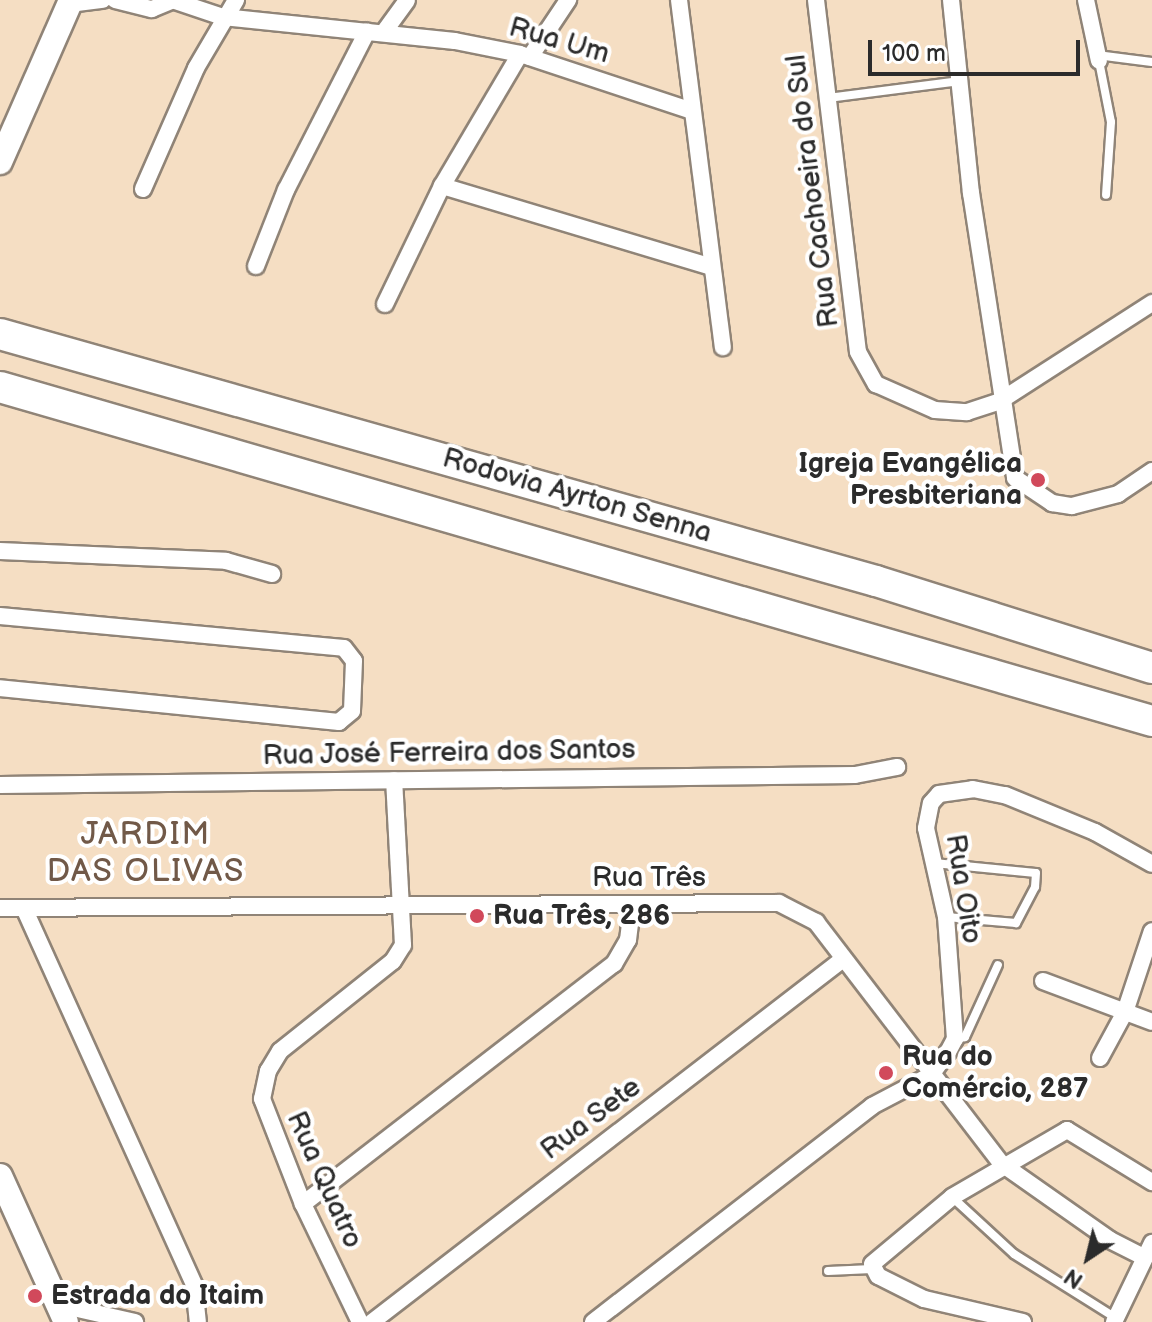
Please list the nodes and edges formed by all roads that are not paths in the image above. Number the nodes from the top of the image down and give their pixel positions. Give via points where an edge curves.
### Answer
1 (103, 0) edge
2 (115, 0) edge
3 (172, 0) edge
4 (236, 0) edge
5 (407, 0) edge
6 (568, 0) edge
7 (679, 0) edge
8 (816, 0) edge
9 (951, 0) edge
10 (1086, 0) edge
11 (70, 2) edge
12 (223, 17) junction
13 (376, 32) junction
14 (525, 56) junction
15 (1098, 58) junction
16 (1152, 62) edge
17 (960, 81) junction
18 (828, 98) junction
19 (692, 111) junction
20 (0, 162) edge
21 (442, 186) junction
22 (143, 189) dead end
23 (1106, 195) dead end
24 (256, 266) dead end
25 (709, 266) junction
26 (1152, 303) edge
27 (385, 304) dead end
28 (0, 334) edge
29 (723, 347) dead end
30 (10, 390) edge
31 (1000, 401) junction
32 (1152, 471) edge
33 (0, 551) edge
34 (272, 574) dead end
35 (0, 616) edge
36 (1152, 668) edge
37 (0, 688) edge
38 (1152, 721) edge
39 (897, 767) dead end
40 (394, 780) junction
41 (0, 785) edge
42 (933, 863) junction
43 (1152, 864) edge
44 (400, 905) junction
45 (632, 905) junction
46 (0, 908) edge
47 (24, 908) junction
48 (946, 917) junction
49 (1152, 931) edge
50 (843, 959) junction
51 (998, 965) dead end
52 (1043, 981) dead end
53 (1125, 1012) junction
54 (1152, 1022) edge
55 (955, 1039) junction
56 (1100, 1058) dead end
57 (931, 1075) junction
58 (1002, 1164) junction
59 (0, 1176) edge
60 (1152, 1182) edge
61 (952, 1197) junction
62 (303, 1204) junction
63 (1149, 1251) edge
64 (872, 1269) junction
65 (828, 1271) dead end
66 (63, 1314) edge
67 (1115, 1320) edge
68 (135, 1322) edge
69 (198, 1322) edge
70 (360, 1322) edge
71 (372, 1322) edge
72 (593, 1322) edge
73 (1023, 1322) edge

1 - 11 street
2 - 3 street, Rua Um via 152,9
3 - 12 street, Rua Um
4 - 12 street
5 - 13 street
6 - 14 street
7 - 19 street
8 - 18 street, Rua Cachoeira do Sul
9 - 17 street
10 - 15 street
11 - 20 street
12 - 13 street, Rua Um
12 - 22 street
13 - 14 street, Rua Um
13 - 24 street via 286,190
14 - 19 street, Rua Um
14 - 21 street
15 - 16 lane
15 - 23 lane via 1111,122
17 - 18 lane
17 - 31 street
18 - 31 street, Rua Cachoeira do Sul via 858,352 870,378 935,410 967,412
19 - 25 street
21 - 25 street
21 - 27 street
25 - 29 street
26 - 31 street, Rua Cachoeira do Sul
28 - 36 highway, Rodovia Ayrton Senna via 876,581
30 - 38 highway, Rodovia Ayrton Senna
31 - 32 street via 1015,478 1052,503 1094,504
33 - 34 street via 226,561
35 - 37 street via 344,648 354,661 352,711 339,722
39 - 40 street, Rua José Ferreira dos Santos via 855,775
40 - 41 street, Rua José Ferreira dos Santos
40 - 44 street, Rua Quatro
42 - 43 street, Rua Oito via 926,828 931,803 952,789 973,789 1005,795 1095,832
42 - 48 street, Rua Oito
42 - 48 lane via 1036,873 1035,887 1016,923
44 - 45 street, Rua Três
44 - 47 street, Rua Três
44 - 62 street, Rua Quatro via 403,945 393,961 280,1051 268,1071 262,1099 266,1117
45 - 50 street, Rua Três via 779,903 816,922
45 - 62 street via 628,940 603,974
46 - 47 street, Rua Três
47 - 69 street via 194,1285
48 - 55 street, Rua Oito
49 - 53 street
50 - 57 street, Rua Três
50 - 71 street, Rua Sete
51 - 55 lane via 965,1037
52 - 53 street
53 - 54 street
53 - 56 street
55 - 57 street
57 - 58 street, Rua Três
57 - 72 street via 872,1106
58 - 60 street via 1067,1130
58 - 61 street
58 - 63 street, Rua Três via 1110,1240
59 - 66 street
61 - 64 street via 875,1257
61 - 67 lane via 1014,1254
62 - 70 street, Rua Quatro
63 - 67 street
64 - 65 lane
64 - 73 street via 924,1299
66 - 68 street

